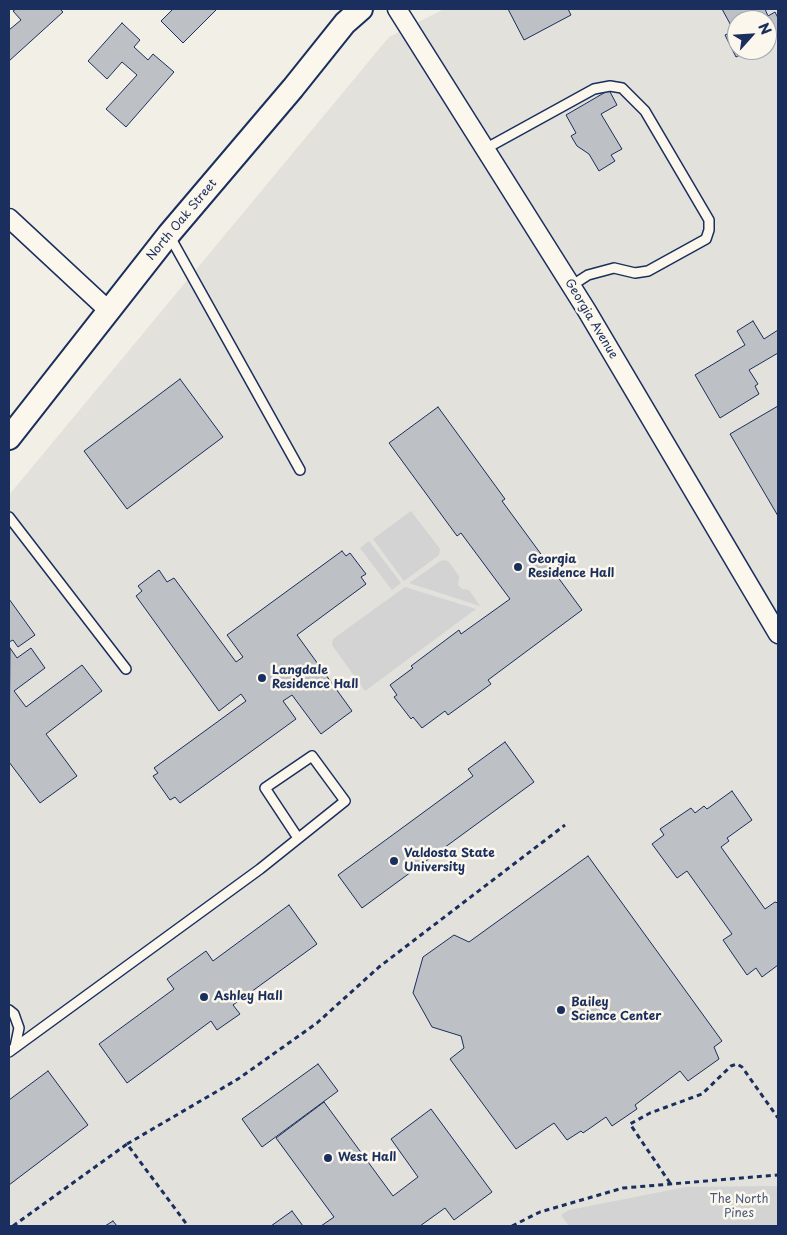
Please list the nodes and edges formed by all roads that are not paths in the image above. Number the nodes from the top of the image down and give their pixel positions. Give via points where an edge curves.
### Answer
1 (361, 9) edge
2 (397, 9) edge
3 (484, 149) junction
4 (9, 218) edge
5 (169, 234) junction
6 (571, 286) junction
7 (108, 310) junction
8 (9, 438) edge
9 (300, 470) dead end
10 (9, 516) edge
11 (778, 634) edge
12 (126, 668) dead end
13 (298, 838) junction
14 (9, 1010) edge
15 (12, 1050) edge

1 - 5 street, North Oak Street via 345,23
2 - 3 street, Georgia Avenue
3 - 6 street, Georgia Avenue
3 - 6 lane via 594,89 622,88 645,111 709,220 706,239 648,270 635,273 614,268 588,275
4 - 7 street
5 - 7 street, North Oak Street
5 - 9 lane
6 - 11 street, Georgia Avenue
7 - 8 street, North Oak Street
10 - 12 lane
13 - 13 lane via 265,788 312,756 345,801
13 - 15 lane
14 - 15 lane via 19,1028

